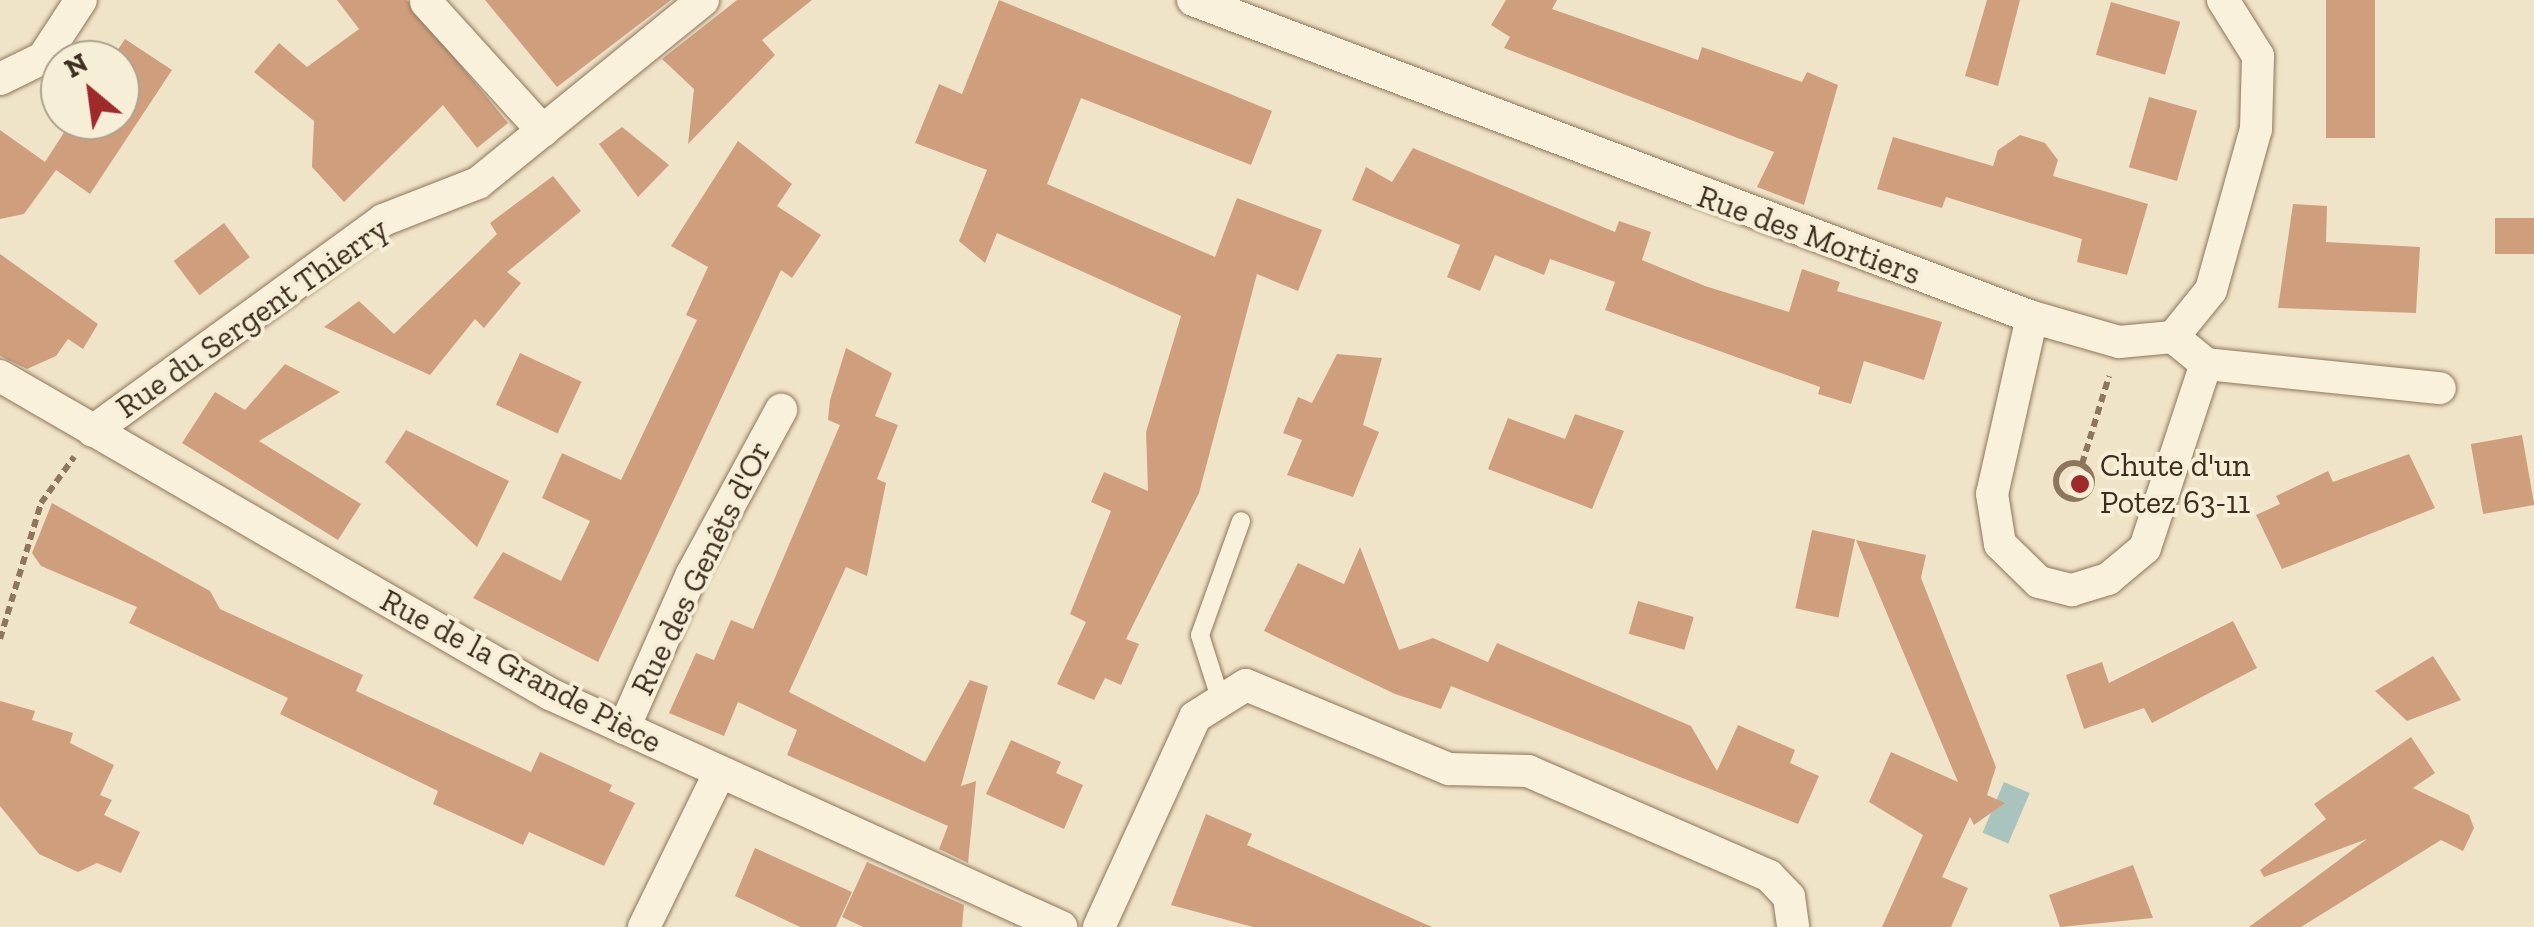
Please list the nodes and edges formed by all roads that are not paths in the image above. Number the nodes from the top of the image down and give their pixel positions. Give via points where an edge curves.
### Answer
1 (81, 0) edge
2 (703, 0) edge
3 (1193, 0) edge
4 (2223, 0) edge
5 (426, 2) edge
6 (0, 79) edge
7 (543, 131) junction
8 (2032, 317) junction
9 (2172, 337) junction
10 (2206, 364) junction
11 (0, 376) edge
12 (2440, 388) dead end
13 (781, 410) dead end
14 (93, 431) junction
15 (1241, 522) dead end
16 (1221, 701) junction
17 (624, 728) junction
18 (719, 774) junction
19 (644, 927) edge
20 (1061, 927) edge
21 (1099, 927) edge
22 (1793, 927) edge

1 - 6 street via 43,58
2 - 7 street, Rue du Sergent Thierry
3 - 8 street, Rue des Mortiers
4 - 9 street via 2258,56 2256,129 2211,290
5 - 7 street
7 - 14 street, Rue du Sergent Thierry via 478,182 383,220
8 - 9 street, Rue des Mortiers via 2119,342
8 - 10 street via 1992,494 2000,544 2040,582 2072,590 2108,579 2145,548
9 - 10 street
10 - 12 street
11 - 14 street, Rue de la Grande Pièce
13 - 17 street, Rue des Genêts d'Or via 692,574
14 - 17 street, Rue de la Grande Pièce
15 - 16 lane via 1200,635
16 - 21 street via 1195,716
16 - 22 street via 1246,685 1448,769 1528,770 1769,876 1789,897
17 - 18 street, Rue de la Grande Pièce
18 - 19 street
18 - 20 street, Rue de la Grande Pièce

